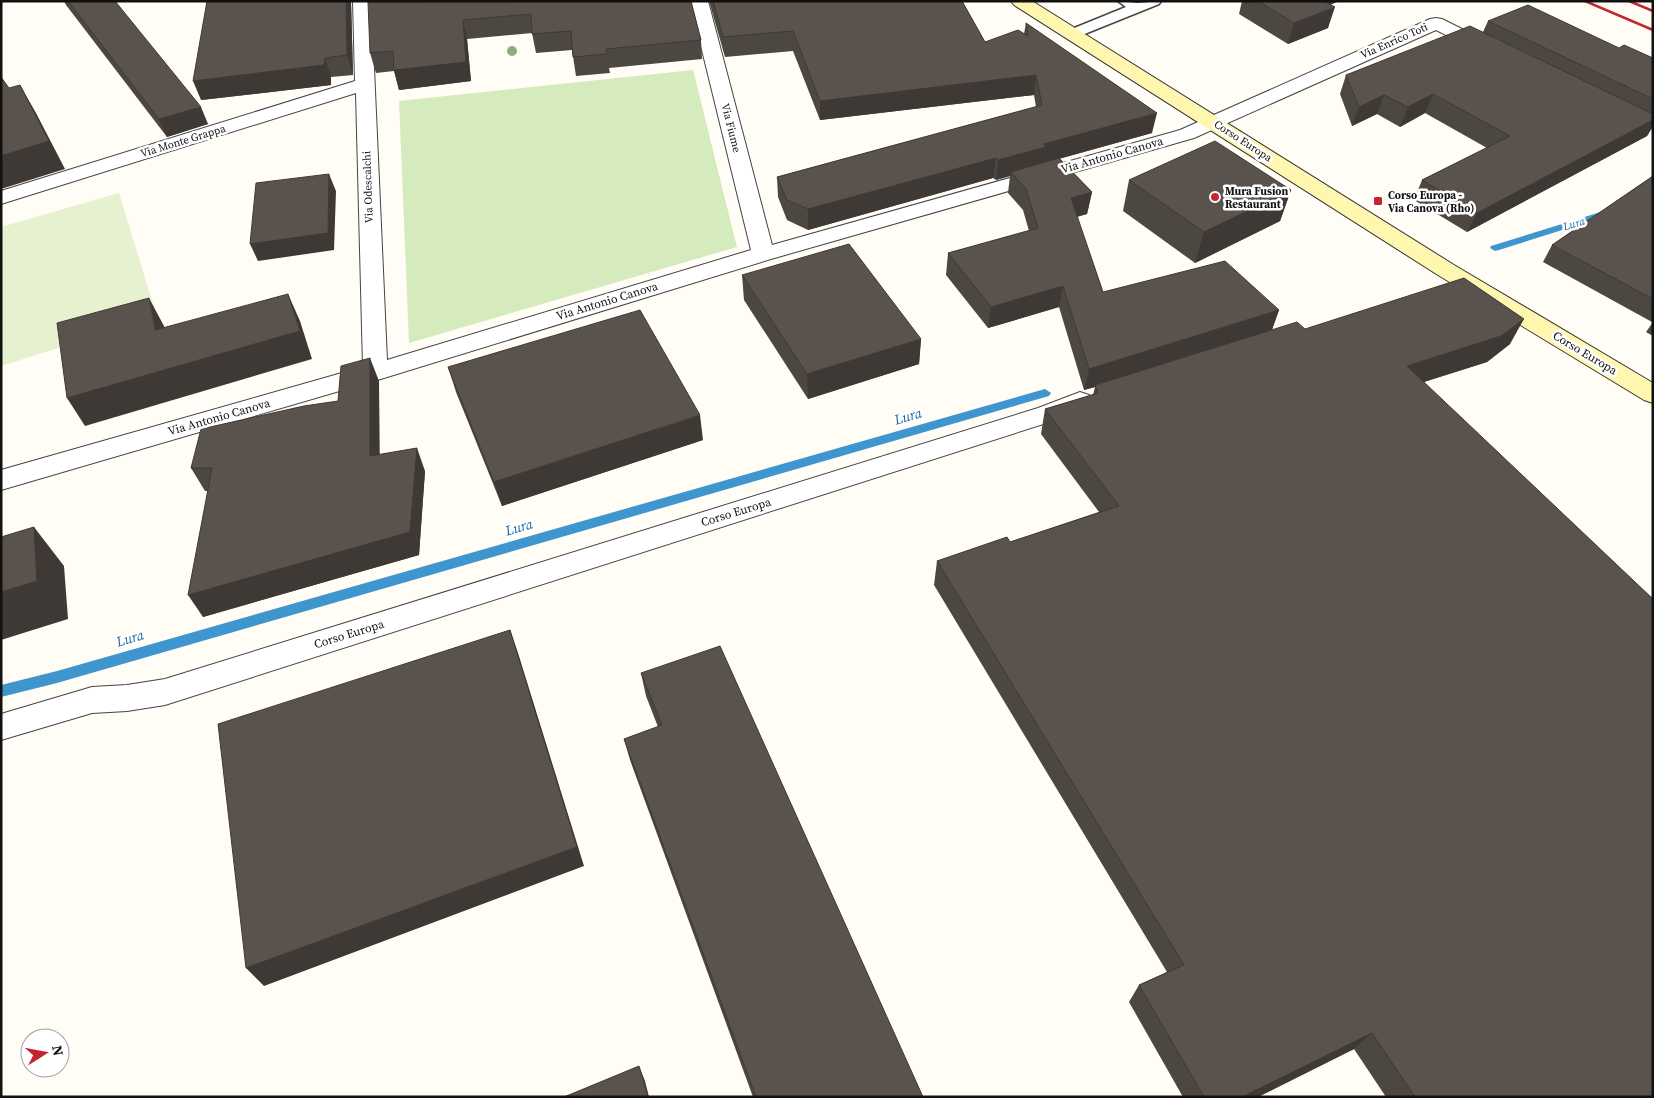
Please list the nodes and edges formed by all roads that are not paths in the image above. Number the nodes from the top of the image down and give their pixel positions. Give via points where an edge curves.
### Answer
1 (700, 1) edge
2 (1020, 1) edge
3 (1154, 1) edge
4 (1131, 5) edge
5 (368, 10) edge
6 (1072, 34) junction
7 (1506, 57) edge
8 (365, 84) junction
9 (1213, 122) junction
10 (1, 198) edge
11 (763, 254) junction
12 (1466, 280) junction
13 (1437, 289) edge
14 (375, 372) junction
15 (1106, 392) edge
16 (1653, 394) edge
17 (1, 480) edge
18 (1, 727) edge

1 - 11 street, Via Fiume
2 - 6 main road, Corso Europa
3 - 4 lane
4 - 6 lane
5 - 8 street, Via Odescalchi
6 - 9 main road, Corso Europa
7 - 9 street, Via Enrico Toti via 1436,23
8 - 10 street, Via Monte Grappa
8 - 14 street, Via Odescalchi
9 - 11 street, Via Antonio Canova via 1187,134
9 - 12 main road, Corso Europa
11 - 14 street, Via Antonio Canova
12 - 13 street
12 - 16 main road, Corso Europa
14 - 17 street, Via Antonio Canova
15 - 18 street, Corso Europa via 1047,414 166,692 92,700

